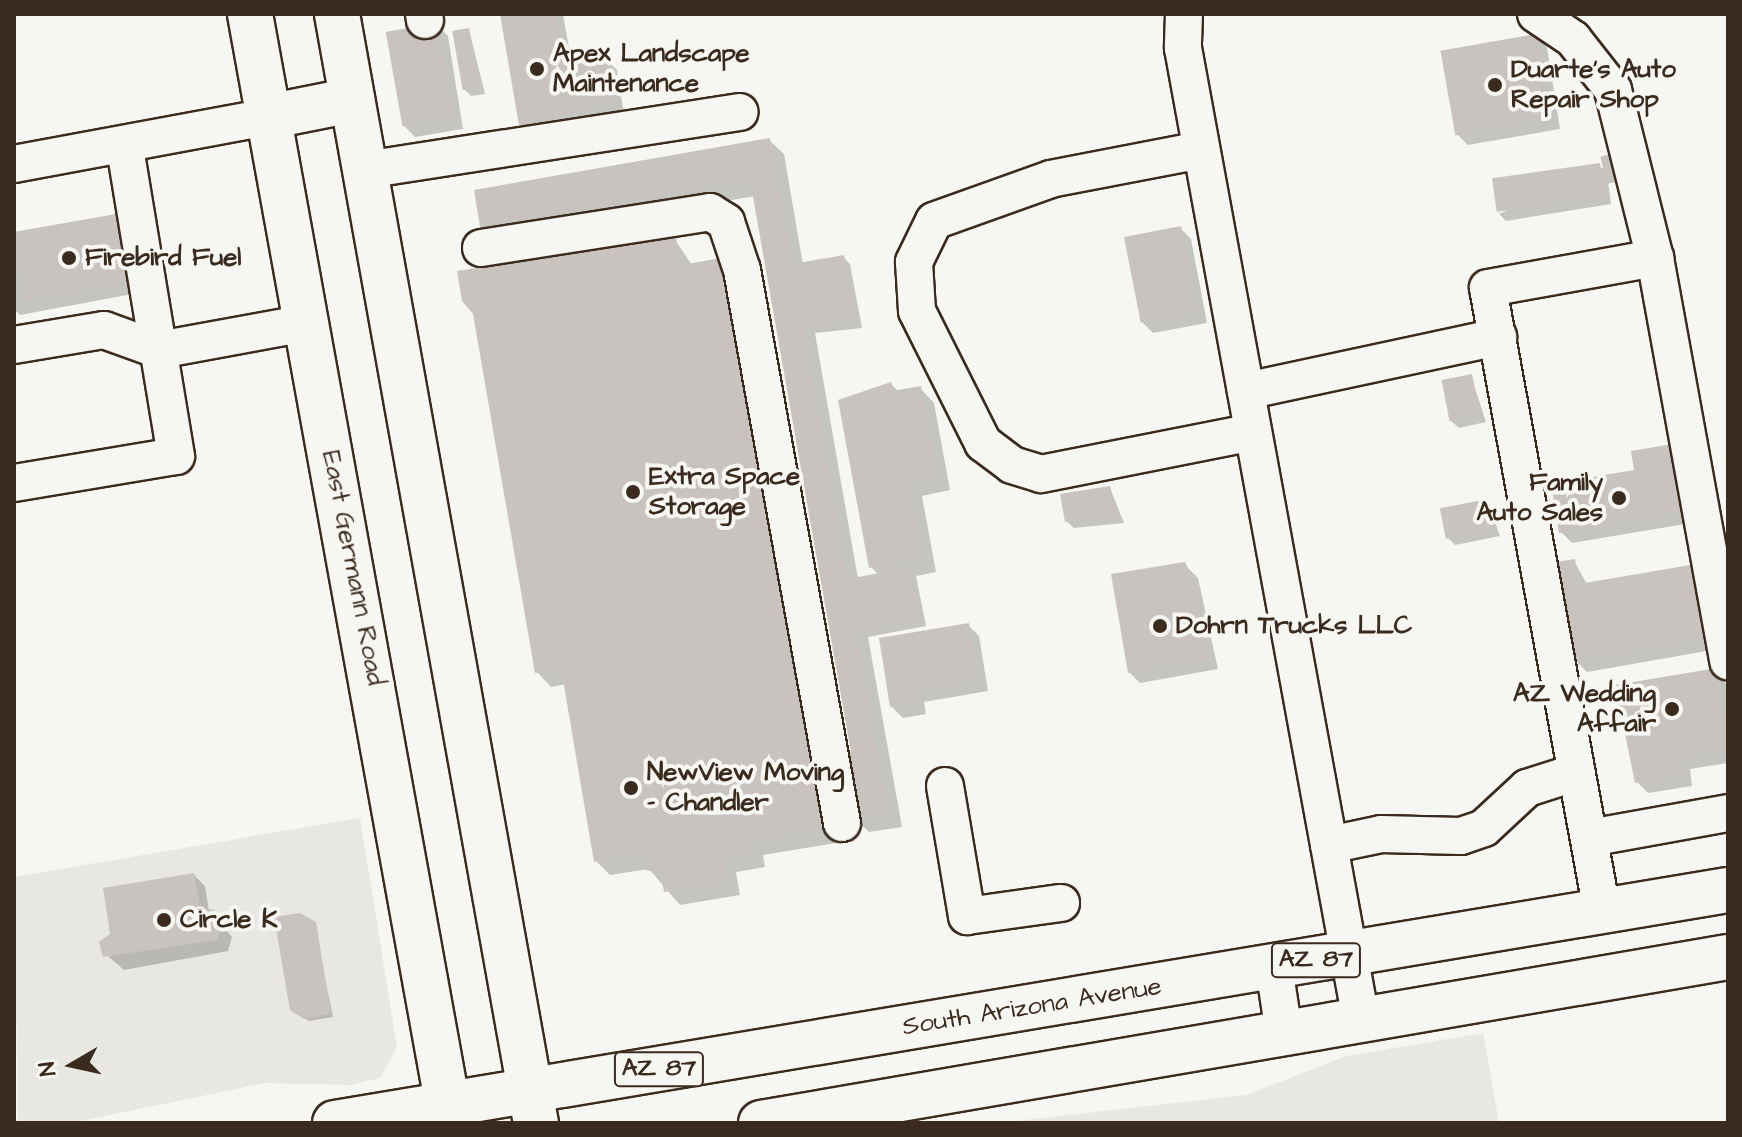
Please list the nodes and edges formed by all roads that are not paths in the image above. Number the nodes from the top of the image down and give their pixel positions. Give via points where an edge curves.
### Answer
1 (250, 14) edge
2 (337, 14) edge
3 (1184, 14) edge
4 (1536, 14) edge
5 (352, 100) junction
6 (740, 112) dead end
7 (267, 117) junction
8 (125, 147) junction
9 (1201, 150) junction
10 (14, 164) edge
11 (365, 170) junction
12 (481, 248) dead end
13 (1655, 258) junction
14 (306, 323) junction
15 (1498, 337) junction
16 (14, 345) edge
17 (159, 350) junction
18 (1246, 391) junction
19 (1253, 432) junction
20 (14, 483) edge
21 (1728, 661) edge
22 (1577, 772) junction
23 (945, 786) dead end
24 (1728, 813) edge
25 (842, 823) dead end
26 (1589, 838) junction
27 (1329, 845) junction
28 (1728, 890) edge
29 (1061, 903) dead end
30 (1602, 911) junction
31 (1349, 954) junction
32 (1728, 957) edge
33 (1274, 967) junction
34 (1361, 1020) junction
35 (1284, 1033) junction
36 (533, 1107) edge
37 (449, 1114) edge
38 (335, 1123) edge
39 (761, 1123) edge

1 - 7 main road, East Germann Road
2 - 5 main road
3 - 9 lane via 1183,48
4 - 13 lane via 1573,39 1613,90
5 - 7 main road
5 - 11 main road
6 - 11 lane
7 - 8 lane
7 - 14 main road, East Germann Road
8 - 10 lane
8 - 17 lane
9 - 18 lane
9 - 19 lane via 1051,179 934,221 914,262 917,311 983,443 1012,465 1041,474
11 - 36 main road
12 - 25 lane via 710,212 726,222 742,270
13 - 15 lane via 1488,288
13 - 21 lane
14 - 17 lane
14 - 37 main road, East Germann Road
15 - 18 lane
15 - 22 lane
16 - 17 lane via 104,330
17 - 20 lane via 176,456
18 - 19 lane
19 - 27 lane
22 - 26 lane
22 - 27 lane via 1527,788 1484,828 1461,836 1381,834
23 - 29 lane via 967,916
24 - 26 lane
26 - 30 lane
27 - 31 lane
28 - 30 main road, South Arizona Avenue / AZ 87
30 - 31 main road, South Arizona Avenue / AZ 87
31 - 33 main road, South Arizona Avenue / AZ 87
31 - 34 lane
32 - 34 main road
33 - 35 lane
33 - 36 main road, South Arizona Avenue / AZ 87
34 - 35 main road
35 - 39 main road
36 - 37 main road, South Arizona Avenue / AZ 87
37 - 38 main road, South Arizona Avenue / AZ 87

